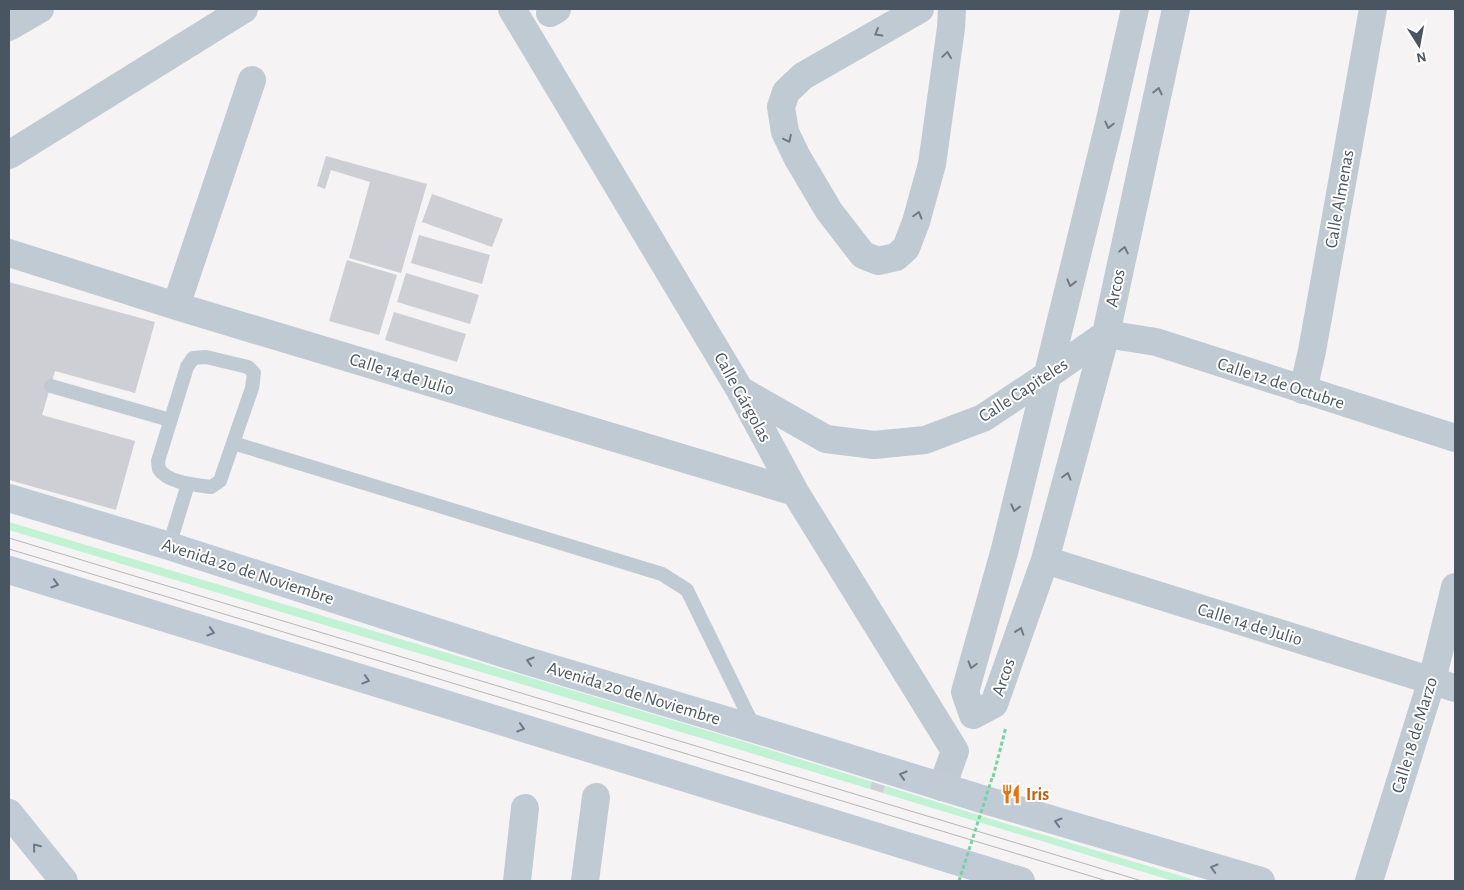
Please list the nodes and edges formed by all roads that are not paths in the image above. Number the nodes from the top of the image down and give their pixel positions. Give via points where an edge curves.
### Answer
1 (40, 9) edge
2 (244, 9) edge
3 (512, 9) edge
4 (920, 9) edge
5 (952, 9) edge
6 (1135, 9) edge
7 (1176, 9) edge
8 (1373, 9) edge
9 (9, 27) edge
10 (252, 80) dead end
11 (9, 155) edge
12 (9, 253) edge
13 (176, 306) junction
14 (1106, 334) junction
15 (1048, 375) junction
16 (50, 386) dead end
17 (740, 390) junction
18 (1303, 390) junction
19 (170, 420) junction
20 (1455, 438) edge
21 (233, 443) junction
22 (188, 484) junction
23 (795, 492) junction
24 (9, 498) edge
25 (169, 546) junction
26 (1045, 560) junction
27 (9, 570) edge
28 (1455, 587) edge
29 (1443, 684) edge
30 (973, 715) junction
31 (755, 729) junction
32 (956, 751) junction
33 (942, 787) junction
34 (596, 798) dead end
35 (526, 808) dead end
36 (9, 813) edge
37 (64, 881) edge
38 (518, 881) edge
39 (585, 881) edge
40 (1021, 881) edge
41 (1261, 881) edge
42 (1369, 881) edge

1 - 9 street
2 - 11 street
3 - 17 street, Calle Gárgolas
4 -> 5 street via 802,76 786,92 781,107 785,132 829,211 863,255 878,261 896,256 906,248 916,222 932,164
6 -> 15 street, Arcos
14 -> 7 street, Arcos
8 - 18 street, Calle Almenas
10 - 13 street
12 - 13 street, Calle 14 de Julio
13 - 23 street, Calle 14 de Julio
14 - 15 street, Calle Capiteles
14 - 18 street, Calle 12 de Octubre via 1156,342
26 -> 14 street, Arcos
15 - 17 street, Calle Capiteles via 982,418 925,440 874,445 826,439
15 -> 30 street, Arcos via 965,692
16 - 19 lane
17 - 23 street, Calle Gárgolas
18 - 20 street, Calle 12 de Octubre
19 - 21 lane via 193,358 206,357 248,367 254,373 252,388
19 - 22 lane via 158,462 159,469 168,477
21 - 22 lane via 220,481 211,487
21 - 31 lane via 662,574 687,590
22 - 25 lane
23 - 32 street, Calle Gárgolas
24 - 25 main road, Avenida 20 de Noviembre
31 -> 25 main road, Avenida 20 de Noviembre via 524,660
26 - 29 street, Calle 14 de Julio
30 -> 26 street, Arcos via 994,704
27 -> 40 main road
28 - 29 street, Calle 18 de Marzo
29 - 42 street, Calle 18 de Marzo
30 - 32 street
33 -> 31 main road, Avenida 20 de Noviembre
32 - 33 street
41 -> 33 main road, Avenida 20 de Noviembre
34 - 39 street
35 - 38 street
37 -> 36 main road

